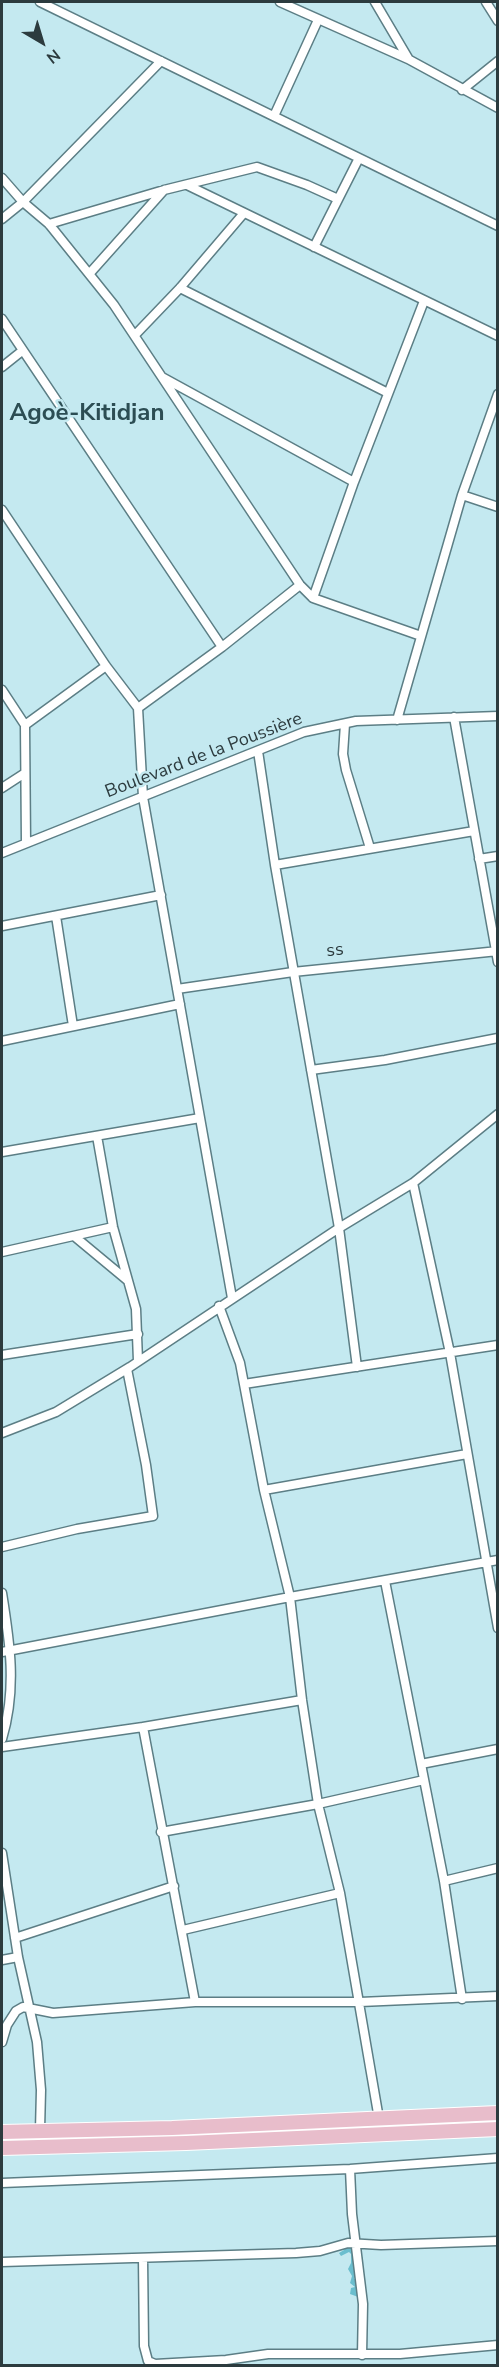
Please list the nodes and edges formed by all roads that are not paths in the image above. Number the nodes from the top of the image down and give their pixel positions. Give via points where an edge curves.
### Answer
1 (40, 2) edge
2 (280, 2) edge
3 (375, 2) edge
4 (486, 2) edge
5 (318, 20) junction
6 (498, 21) edge
7 (408, 59) junction
8 (161, 61) junction
9 (498, 61) edge
10 (462, 90) junction
11 (498, 108) edge
12 (274, 116) junction
13 (359, 158) junction
14 (2, 178) edge
15 (187, 185) junction
16 (164, 190) junction
17 (339, 199) junction
18 (23, 202) junction
19 (244, 213) junction
20 (2, 219) edge
21 (49, 224) junction
22 (498, 226) edge
23 (314, 247) junction
24 (90, 273) junction
25 (180, 288) junction
26 (424, 301) junction
27 (2, 319) edge
28 (135, 335) junction
29 (498, 336) edge
30 (22, 351) junction
31 (2, 367) edge
32 (162, 376) junction
33 (388, 393) junction
34 (498, 394) edge
35 (354, 482) junction
36 (462, 495) junction
37 (498, 507) edge
38 (2, 510) edge
39 (300, 585) junction
40 (313, 598) junction
41 (421, 636) junction
42 (222, 647) junction
43 (106, 666) junction
44 (2, 690) edge
45 (138, 708) junction
46 (498, 716) edge
47 (454, 717) junction
48 (397, 720) junction
49 (345, 724) junction
50 (25, 726) junction
51 (258, 751) junction
52 (25, 773) junction
53 (2, 789) edge
54 (143, 797) junction
55 (474, 831) junction
56 (26, 843) junction
57 (370, 848) junction
58 (2, 853) edge
59 (498, 856) edge
60 (479, 860) junction
61 (275, 865) junction
62 (161, 895) junction
63 (56, 915) junction
64 (2, 926) edge
65 (497, 951) edge
66 (498, 962) edge
67 (293, 972) junction
68 (177, 989) junction
69 (180, 1004) junction
70 (73, 1026) junction
71 (498, 1038) edge
72 (2, 1041) edge
73 (310, 1070) junction
74 (498, 1114) edge
75 (200, 1118) junction
76 (97, 1136) junction
77 (2, 1152) edge
78 (413, 1183) junction
79 (113, 1227) junction
80 (339, 1228) junction
81 (74, 1236) junction
82 (2, 1252) edge
83 (128, 1281) junction
84 (232, 1298) junction
85 (219, 1306) junction
86 (138, 1334) junction
87 (498, 1345) edge
88 (450, 1353) junction
89 (2, 1355) edge
90 (138, 1361) junction
91 (357, 1366) junction
92 (127, 1369) junction
93 (244, 1384) junction
94 (2, 1433) edge
95 (467, 1454) junction
96 (264, 1490) junction
97 (2, 1547) edge
98 (498, 1560) edge
99 (486, 1562) junction
100 (385, 1581) junction
101 (2, 1593) edge
102 (290, 1596) junction
103 (498, 1628) edge
104 (11, 1650) junction
105 (2, 1652) edge
106 (302, 1700) junction
107 (143, 1727) junction
108 (2, 1739) edge
109 (2, 1747) edge
110 (498, 1749) edge
111 (421, 1764) junction
112 (424, 1780) junction
113 (318, 1804) junction
114 (161, 1832) junction
115 (2, 1853) edge
116 (498, 1868) edge
117 (444, 1881) junction
118 (174, 1886) junction
119 (340, 1893) junction
120 (183, 1930) junction
121 (15, 1938) junction
122 (18, 1956) junction
123 (2, 1960) edge
124 (498, 1996) edge
125 (462, 1999) junction
126 (195, 2002) junction
127 (360, 2002) junction
128 (29, 2007) junction
129 (4, 2025) edge
130 (2, 2042) edge
131 (498, 2113) edge
132 (379, 2119) junction
133 (498, 2129) edge
134 (40, 2130) junction
135 (2, 2132) edge
136 (2, 2148) edge
137 (498, 2158) edge
138 (350, 2169) junction
139 (2, 2183) edge
140 (498, 2241) edge
141 (356, 2243) junction
142 (143, 2258) junction
143 (2, 2262) edge
144 (498, 2345) edge
145 (362, 2355) junction

1 - 8 street
2 - 5 street
3 - 7 street
4 - 6 street
5 - 7 street
5 - 12 street
7 - 10 street
8 - 12 street
8 - 18 street
9 - 10 street
10 - 11 street
12 - 13 street
13 - 17 street
13 - 22 street
14 - 18 street
15 - 16 street
15 - 17 street via 257,167
15 - 19 street
16 - 21 street
16 - 24 street
17 - 23 street
18 - 20 street
18 - 21 street
19 - 23 street
19 - 25 street
21 - 24 street
23 - 26 street
24 - 28 street
25 - 28 street
25 - 33 street
26 - 29 street
26 - 33 street
27 - 30 street
28 - 32 street
30 - 31 street
30 - 42 street
32 - 35 street
32 - 39 street
33 - 35 street
34 - 36 street
35 - 40 street
36 - 37 street
36 - 41 street
38 - 43 street
39 - 40 street
39 - 42 street
40 - 41 street
41 - 48 street
42 - 45 street
43 - 45 street
43 - 50 street
44 - 50 street
45 - 54 street
46 - 47 street, Boulevard de la Poussière
47 - 48 street, Boulevard de la Poussière
47 - 55 street
48 - 49 street, Boulevard de la Poussière
49 - 51 street, Boulevard de la Poussière via 304,732
49 - 57 street via 346,770
50 - 52 street
51 - 54 street, Boulevard de la Poussière
51 - 61 street
52 - 53 street
52 - 56 street
54 - 56 street, Boulevard de la Poussière
54 - 62 street
55 - 57 street
55 - 60 street
56 - 58 street, Boulevard de la Poussière
57 - 61 street
59 - 60 street
60 - 65 street
61 - 67 street
62 - 63 street
62 - 68 street
63 - 64 street
63 - 70 street
65 - 66 street
65 - 67 street, ss
67 - 68 street, ss
67 - 73 street
68 - 69 street
69 - 70 street
69 - 75 street
70 - 72 street
71 - 73 street
73 - 80 street
74 - 78 street
75 - 76 street
75 - 84 street
76 - 77 street
76 - 79 street
78 - 80 street
78 - 88 street
79 - 81 street
79 - 83 street
80 - 84 street
80 - 91 street
81 - 82 street
81 - 83 street
83 - 86 street
84 - 85 street
85 - 90 street
85 - 93 street
86 - 89 street
86 - 90 street
87 - 88 street
88 - 91 street
88 - 95 street
90 - 92 street
91 - 93 street
92 - 94 street via 70,1405
92 - 97 street via 153,1516
93 - 96 street
95 - 96 street
95 - 99 street
96 - 102 street
98 - 99 street
99 - 100 street
99 - 103 street
100 - 102 street
100 - 111 street
101 - 104 street
102 - 104 street
102 - 106 street
104 - 105 street
104 - 108 street via 10,1706
106 - 107 street
106 - 113 street
107 - 109 street
107 - 114 street
110 - 111 street
111 - 112 street
112 - 113 street
112 - 117 street
113 - 114 street
113 - 119 street
114 - 118 street
115 - 121 street
116 - 117 street
117 - 125 street
118 - 120 street
118 - 121 street
119 - 120 street
119 - 127 street
120 - 126 street
121 - 122 street
122 - 123 street
122 - 128 street
124 - 125 street
125 - 127 street
126 - 127 street
126 - 128 street via 53,2013
127 - 132 street
128 - 129 street via 16,2011
128 - 134 street via 40,2066
129 - 130 street
131 - 132 main road
132 - 134 main road
133 - 136 main road
134 - 135 main road
137 - 138 street
138 - 139 street
138 - 141 street
140 - 141 street
141 - 142 street via 296,2253
141 - 145 street via 363,2304
142 - 143 street
142 - 145 street via 144,2346 148,2361 155,2364 226,2360 268,2354
144 - 145 street

